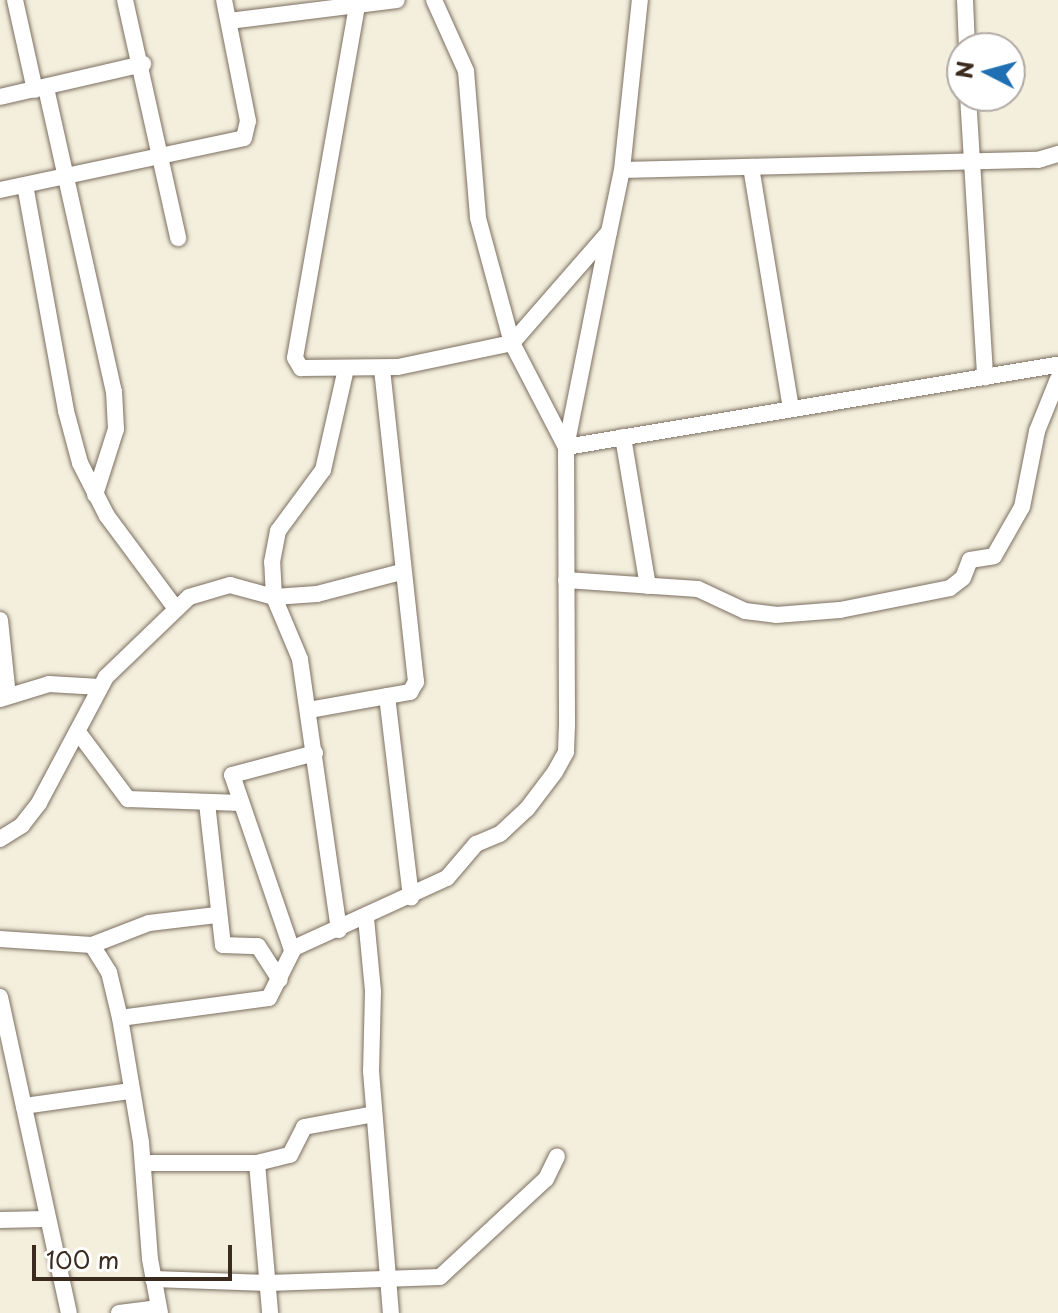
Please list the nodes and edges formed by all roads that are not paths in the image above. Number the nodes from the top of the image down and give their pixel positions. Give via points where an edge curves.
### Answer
1 (15, 0) edge
2 (125, 0) edge
3 (224, 0) edge
4 (397, 0) edge
5 (434, 0) edge
6 (640, 0) edge
7 (965, 0) edge
8 (357, 6) junction
9 (229, 21) junction
10 (966, 32) edge
11 (143, 64) junction
12 (41, 89) junction
13 (0, 97) edge
14 (968, 112) edge
15 (1058, 154) edge
16 (163, 159) junction
17 (970, 162) junction
18 (751, 167) junction
19 (622, 170) junction
20 (67, 178) junction
21 (25, 185) junction
22 (0, 190) edge
23 (609, 232) junction
24 (178, 238) dead end
25 (512, 343) junction
26 (1058, 365) edge
27 (382, 368) junction
28 (346, 369) junction
29 (985, 377) junction
30 (1058, 379) edge
31 (791, 408) junction
32 (623, 437) junction
33 (566, 447) junction
34 (95, 495) junction
35 (401, 572) junction
36 (566, 580) junction
37 (648, 586) junction
38 (274, 597) junction
39 (176, 609) junction
40 (0, 620) edge
41 (100, 687) junction
42 (387, 696) junction
43 (4, 697) edge
44 (309, 710) junction
45 (78, 732) junction
46 (315, 753) junction
47 (207, 803) junction
48 (241, 803) junction
49 (0, 839) edge
50 (411, 898) junction
51 (217, 915) junction
52 (366, 918) junction
53 (339, 930) junction
54 (0, 939) edge
55 (92, 945) junction
56 (292, 950) junction
57 (280, 980) junction
58 (0, 997) edge
59 (120, 1018) junction
60 (130, 1091) junction
61 (24, 1106) junction
62 (374, 1114) junction
63 (557, 1156) dead end
64 (143, 1163) junction
65 (257, 1163) junction
66 (45, 1219) junction
67 (0, 1220) edge
68 (153, 1279) junction
69 (387, 1282) junction
70 (268, 1283) junction
71 (159, 1310) edge
72 (69, 1313) edge
73 (119, 1313) edge
74 (270, 1313) edge
75 (391, 1313) edge

1 - 12 street
2 - 11 street
3 - 9 street
4 - 8 street
5 - 25 street via 466,71 478,218
6 - 19 street
7 - 10 street
8 - 9 street
8 - 28 street via 295,363 301,368
9 - 16 street via 248,133
11 - 12 street
11 - 16 street
12 - 13 street
12 - 20 street
14 - 17 street
15 - 17 street via 1038,160
16 - 20 street
16 - 24 street
17 - 18 street
17 - 29 street
18 - 19 street
18 - 31 street
19 - 23 street
20 - 21 street
20 - 34 street via 114,391 116,429
21 - 22 street
21 - 34 street via 69,426
23 - 25 street
23 - 33 street
25 - 27 street
25 - 33 street
26 - 29 street
27 - 28 street
27 - 35 street
28 - 38 street via 323,470 278,531
29 - 31 street
30 - 37 street via 1037,431 1022,507 994,556 970,560 963,578 950,588 840,610 776,615 745,611 713,591
31 - 32 street
32 - 33 street
32 - 37 street
33 - 36 street
34 - 39 street
35 - 38 street via 317,594
35 - 42 street via 416,682 410,692
36 - 37 street
36 - 50 street via 566,752 527,809 500,834 476,844 447,878
38 - 39 street via 247,587 214,586
38 - 44 street via 300,659
39 - 41 street via 129,650
40 - 43 street
41 - 43 street via 49,684
41 - 45 street
42 - 44 street
42 - 50 street
44 - 46 street
45 - 47 street via 128,799
45 - 49 street via 39,803 22,825
46 - 48 street via 237,770 231,780
46 - 53 street
47 - 48 street
47 - 51 street
48 - 56 street
50 - 52 street
51 - 55 street via 149,923
51 - 57 street via 223,945 258,946
52 - 53 street
52 - 62 street
53 - 56 street
54 - 55 street
55 - 59 street via 109,972
56 - 57 street
57 - 59 street via 269,998 255,1003
58 - 61 street
59 - 60 street
60 - 61 street
60 - 64 street
61 - 66 street
62 - 65 street via 304,1127 290,1155
62 - 69 street
63 - 69 street via 546,1179 450,1270 440,1277
64 - 65 street
64 - 68 street
65 - 70 street
66 - 67 street
66 - 72 street
68 - 70 street
68 - 71 street
69 - 70 street
69 - 75 street
70 - 74 street
71 - 73 street

